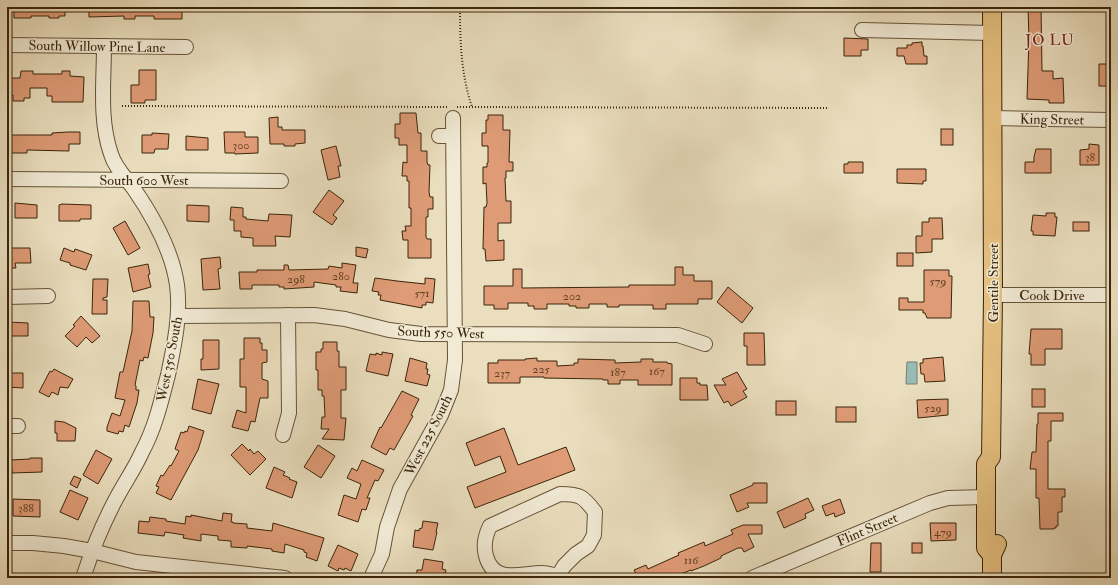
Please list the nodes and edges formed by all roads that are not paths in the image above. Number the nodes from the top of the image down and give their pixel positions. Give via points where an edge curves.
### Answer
1 (992, 7) edge
2 (862, 30) dead end
3 (992, 33) junction
4 (7, 45) edge
5 (104, 46) junction
6 (186, 47) dead end
7 (453, 118) dead end
8 (992, 118) junction
9 (1111, 120) edge
10 (7, 179) edge
11 (127, 179) junction
12 (281, 181) dead end
13 (993, 295) junction
14 (1111, 295) edge
15 (48, 296) dead end
16 (7, 297) edge
17 (288, 315) junction
18 (178, 316) junction
19 (454, 334) junction
20 (705, 344) dead end
21 (283, 435) dead end
22 (993, 459) junction
23 (986, 497) junction
24 (7, 543) edge
25 (92, 551) junction
26 (993, 553) junction
27 (205, 573) edge
28 (558, 577) edge
29 (83, 578) edge
30 (285, 578) edge
31 (371, 578) edge
32 (752, 578) edge
33 (992, 578) edge

1 - 3 main road, Gentile Street
2 - 3 street
3 - 8 main road, Gentile Street
4 - 5 street, South Willow Pine Lane
5 - 6 street, South Willow Pine Lane
5 - 11 street, West 350 South via 104,113 107,139 111,155
7 - 19 street, West 225 South via 446,136
8 - 9 street, King Street
8 - 13 main road, Gentile Street
10 - 11 street, South 600 West
11 - 12 street, South 600 West
11 - 18 street, West 350 South via 154,221 168,252 177,285
13 - 14 street, Cook Drive
13 - 22 main road, Gentile Street
15 - 16 street
17 - 18 street, South 550 West
17 - 19 street, South 550 West via 345,319 389,330 421,334
17 - 21 street via 289,413
18 - 25 street, West 350 South via 173,353 159,412 143,452 116,498
19 - 20 street, South 550 West via 678,335
19 - 31 street, West 225 South via 455,360 451,390 441,415 400,489 387,527 382,554
22 - 23 main road, Gentile Street via 990,492
22 - 26 main road, Gentile Street via 997,466 998,544
23 - 26 main road, Gentile Street via 986,548
23 - 32 street, Flint Street via 948,498 930,503
24 - 25 street via 33,543
25 - 27 street via 136,562
25 - 29 street, West 350 South
26 - 33 main road, Gentile Street
27 - 30 street
28 - 28 street via 542,573 510,576 495,571 488,563 485,551 485,536 490,526 560,494 574,494 586,500 595,512 594,535 588,546 564,566

